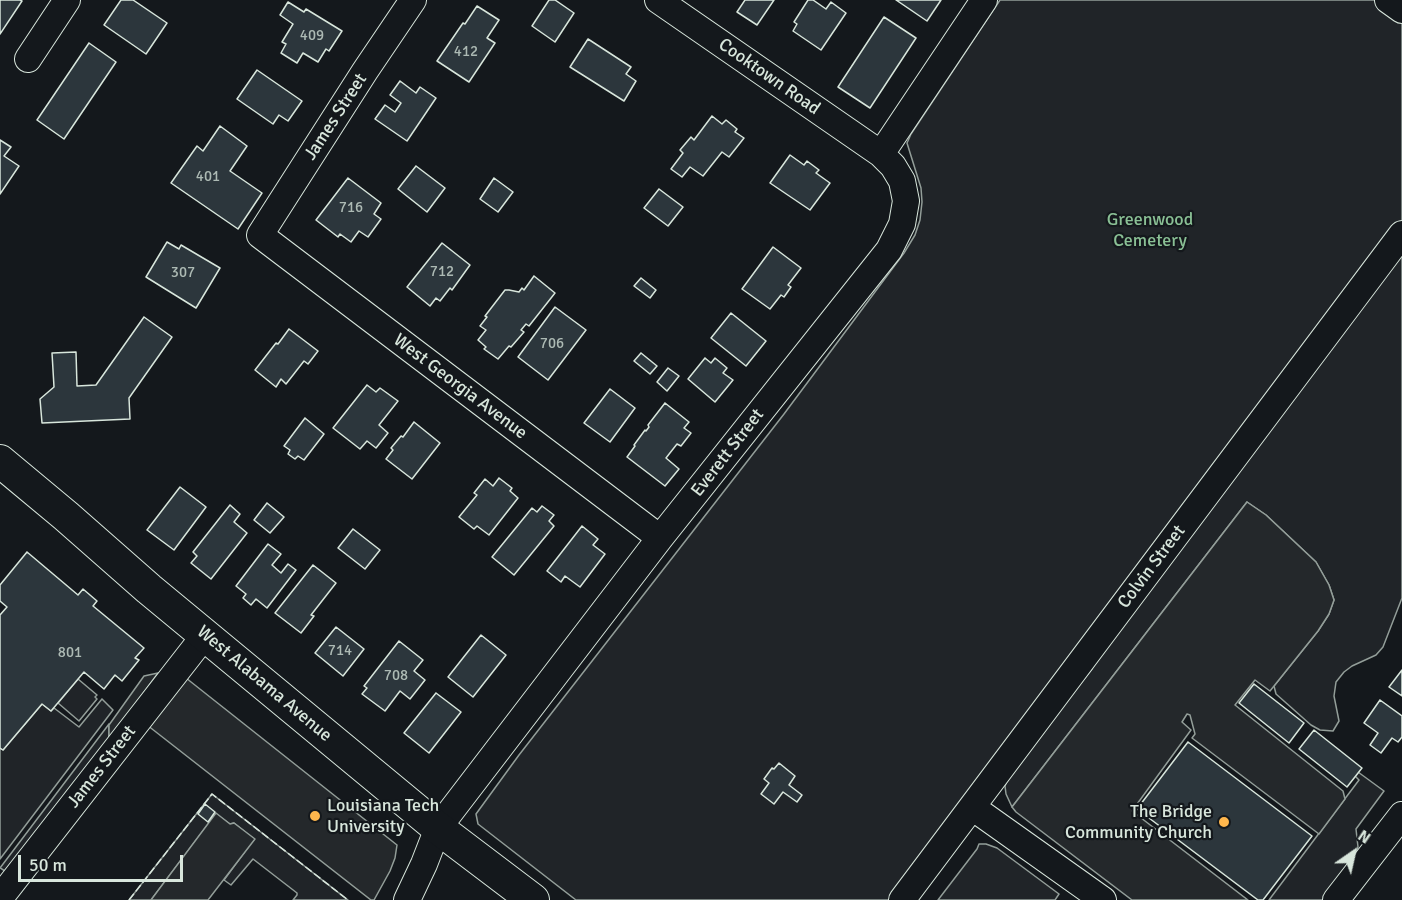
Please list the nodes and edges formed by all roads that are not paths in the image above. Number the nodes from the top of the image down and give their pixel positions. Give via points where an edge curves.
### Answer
1 (67, 0) edge
2 (413, 0) edge
3 (984, 0) edge
4 (1388, 0) edge
5 (666, 2) edge
6 (1402, 10) edge
7 (28, 59) dead end
8 (881, 154) junction
9 (1402, 234) edge
10 (260, 235) joint
11 (0, 461) edge
12 (660, 538) junction
13 (205, 635) junction
14 (972, 807) junction
15 (1402, 815) edge
16 (438, 828) junction
17 (0, 898) edge
18 (407, 900) edge
19 (533, 900) edge
20 (902, 900) edge
21 (1103, 900) edge
22 (1336, 900) edge

1 - 7 street
2 - 10 street, James Street
3 - 8 street
4 - 6 street
5 - 8 street, Cooktown Road
8 - 12 street, Everett Street via 902,180 906,201 902,224 889,250
9 - 14 street, Colvin Street
10 - 12 street, West Georgia Avenue
11 - 13 main road, West Alabama Avenue
12 - 16 street, Everett Street
13 - 16 main road, West Alabama Avenue
13 - 17 street, James Street
14 - 20 street, Colvin Street
14 - 21 street
15 - 22 street
16 - 18 street, Everett Street
16 - 19 main road, West Alabama Avenue

